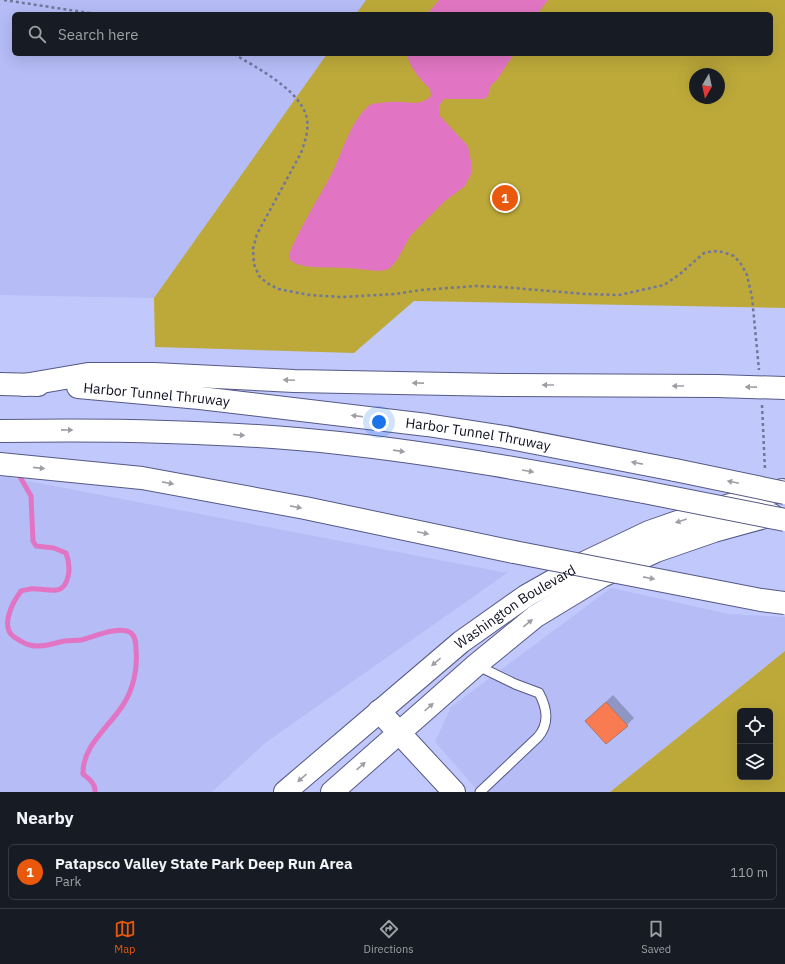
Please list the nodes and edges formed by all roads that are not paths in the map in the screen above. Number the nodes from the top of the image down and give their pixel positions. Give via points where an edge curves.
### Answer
1 (0, 384) edge
2 (24, 385) junction
3 (785, 388) edge
4 (0, 431) edge
5 (0, 464) edge
6 (779, 492) edge
7 (785, 511) edge
8 (785, 520) edge
9 (785, 603) edge
10 (476, 665) junction
11 (379, 711) junction
12 (400, 733) junction
13 (449, 790) edge
14 (285, 792) edge
15 (332, 792) edge
16 (480, 792) edge

1 - 2 main road, Harbor Tunnel Thruway
3 -> 2 main road, bridge via 494,385 154,374 88,374
6 -> 2 main road, Harbor Tunnel Thruway, bridge via 505,437 427,424 208,398
4 -> 8 main road, Harbor Tunnel Thruway, bridge via 200,432 338,443 478,462
5 -> 9 main road, bridge via 142,478
6 -> 11 main road, Washington Boulevard via 709,511 649,532 586,562 526,596 461,642
10 -> 7 main road, Washington Boulevard via 536,616 602,576 656,551
12 -> 10 main road, Washington Boulevard
10 - 16 lane via 539,693 546,721 544,730 538,737
11 - 12 main road
11 -> 14 main road, Washington Boulevard
12 - 13 main road
15 -> 12 main road, Washington Boulevard

